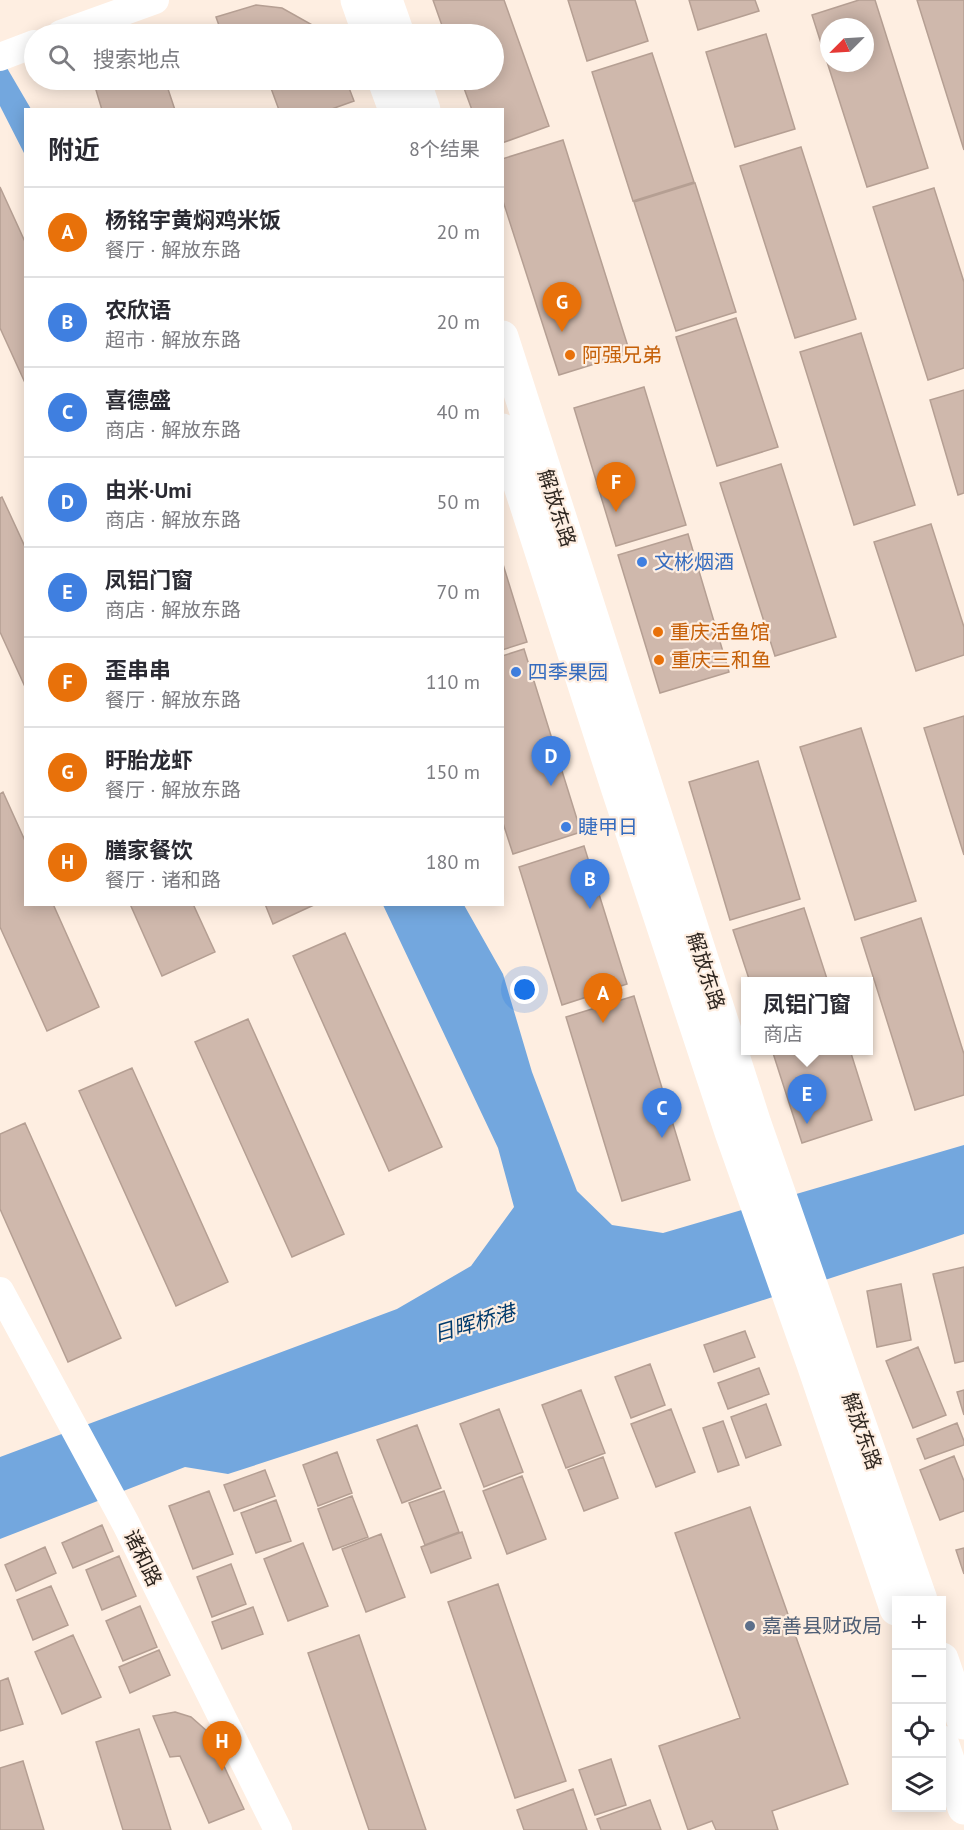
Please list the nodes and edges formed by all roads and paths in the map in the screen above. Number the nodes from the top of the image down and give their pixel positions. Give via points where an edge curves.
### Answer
1 (155, 0) edge
2 (357, 0) edge
3 (386, 0) edge
4 (89, 24) edge
5 (365, 24) edge
6 (394, 24) edge
7 (388, 90) edge
8 (417, 90) edge
9 (394, 108) edge
10 (423, 108) edge
11 (504, 344) edge
12 (504, 436) edge
13 (743, 1128) junction
14 (0, 1291) edge
15 (824, 1360) junction
16 (893, 1596) edge
17 (919, 1596) edge
18 (946, 1671) edge
19 (964, 1723) edge
20 (946, 1754) edge
21 (964, 1808) edge
22 (278, 1830) edge

1 - 4 street
2 - 5 main road
3 - 6 main road
7 - 9 main road
8 - 10 main road
11 - 13 main road, 解放东路
12 - 13 main road, 解放东路 via 618,790
13 - 15 main road, 解放东路
14 - 22 street, 诸和路 via 126,1524
15 - 16 main road, 解放东路
15 - 17 main road, 解放东路
18 - 19 main road
20 - 21 main road

